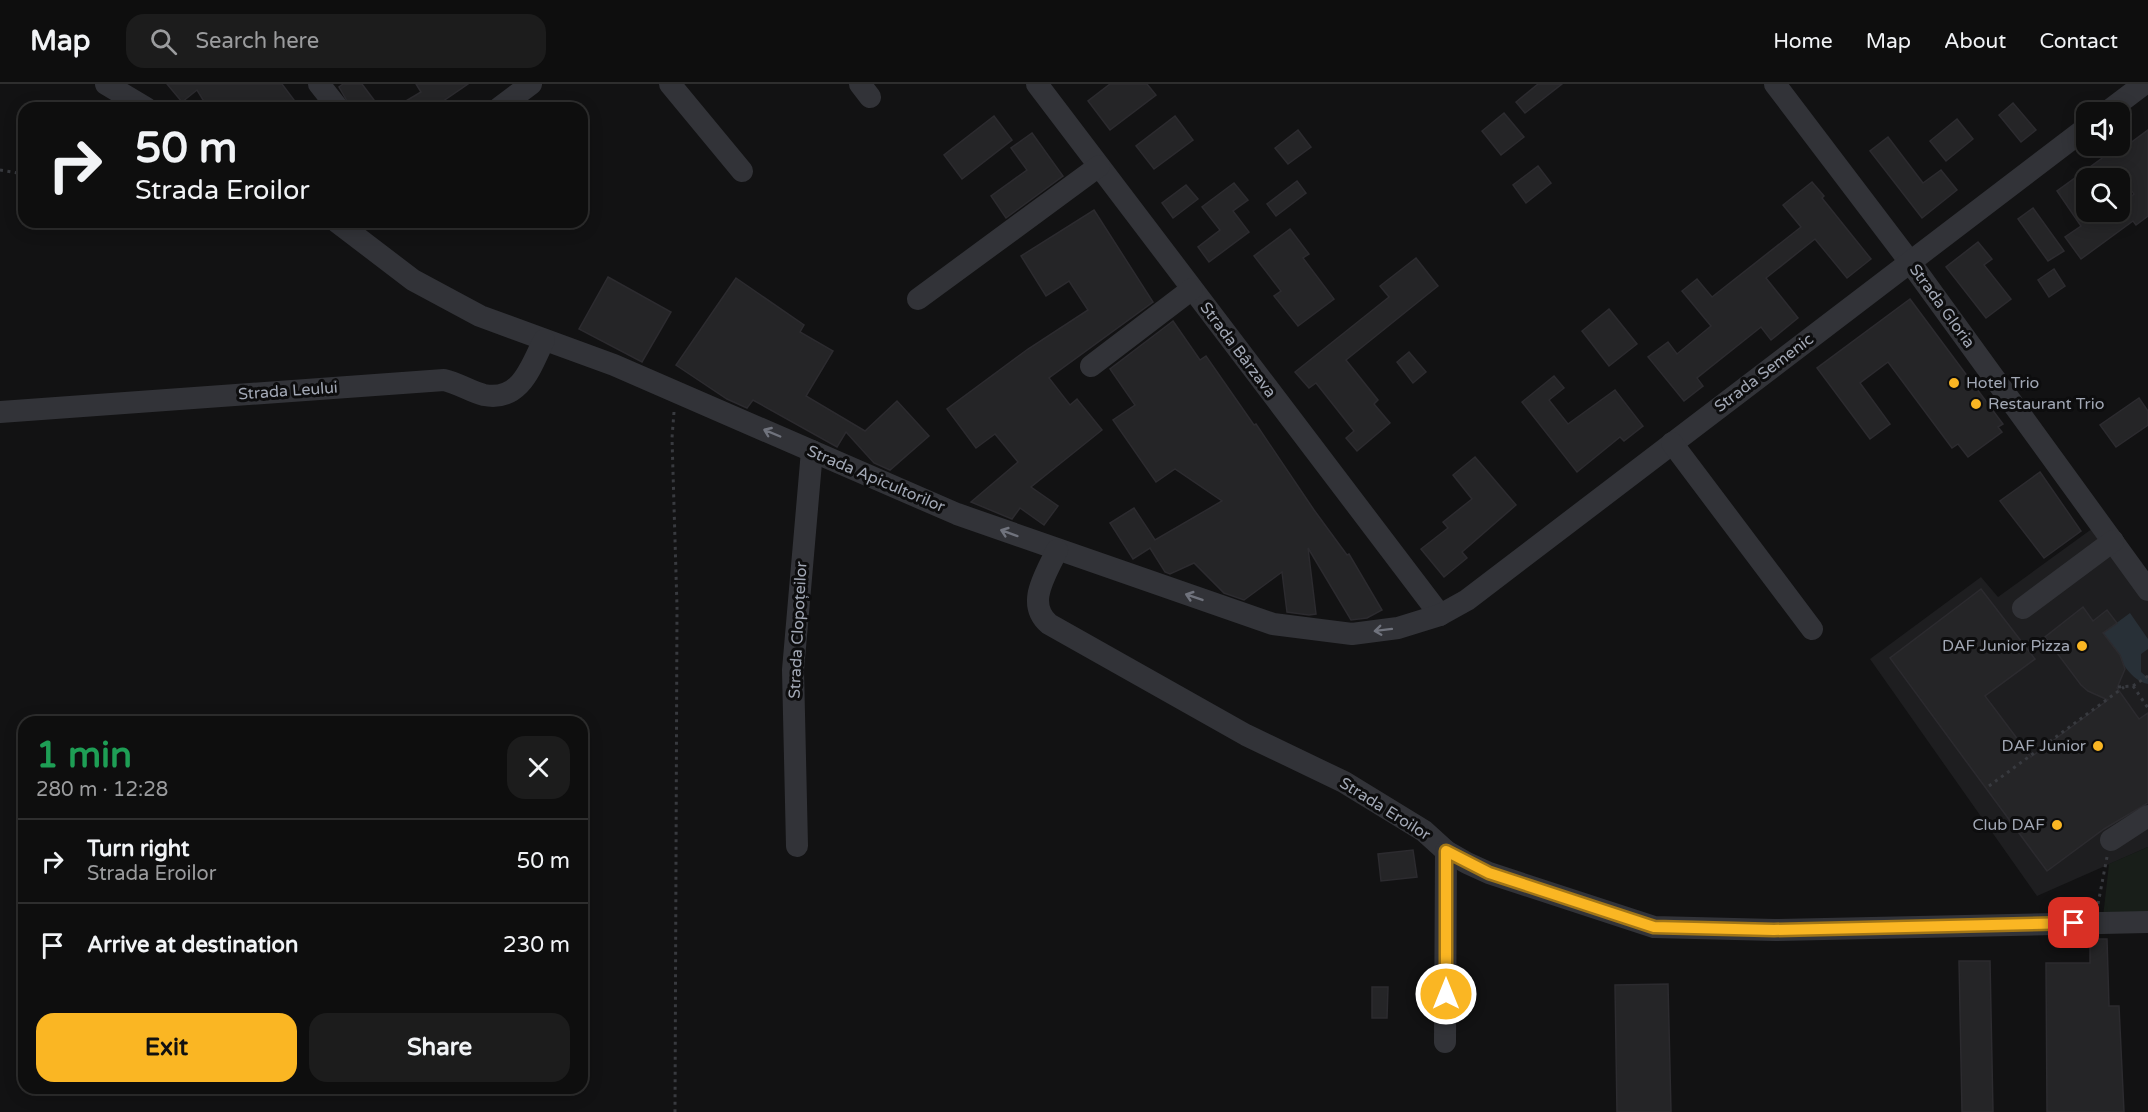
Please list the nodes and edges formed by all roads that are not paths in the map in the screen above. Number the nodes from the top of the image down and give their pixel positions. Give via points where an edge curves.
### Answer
1 (106, 84) edge
2 (319, 84) edge
3 (531, 84) edge
4 (670, 84) edge
5 (1036, 84) edge
6 (1775, 84) edge
7 (2144, 84) edge
8 (136, 102) edge
9 (333, 102) edge
10 (507, 102) edge
11 (2120, 102) edge
12 (2076, 136) edge
13 (1098, 166) junction
14 (742, 171) dead end
15 (349, 228) edge
16 (1910, 262) junction
17 (1192, 289) junction
18 (918, 299) dead end
19 (544, 340) junction
20 (1091, 366) dead end
21 (0, 412) edge
22 (1672, 443) junction
23 (812, 451) junction
24 (2113, 541) junction
25 (1057, 550) junction
26 (2148, 590) edge
27 (2023, 608) dead end
28 (1440, 615) junction
29 (1812, 629) dead end
30 (2148, 816) edge
31 (2111, 840) road end
32 (797, 846) dead end
33 (1446, 851) junction
34 (2148, 922) edge
35 (1445, 1042) dead end

1 - 8 street
2 - 9 street
3 - 10 street
4 - 14 street
5 - 13 street, Strada Bârzava
6 - 16 street, Strada Gloria
7 - 11 street
12 - 16 street, Strada Semenic
13 - 17 street, Strada Bârzava
13 - 18 street
15 - 19 street, Strada Apicultorilor via 413,280 480,316
16 - 22 street, Strada Semenic
16 - 24 street, Strada Gloria
17 - 20 street
17 - 28 street, Strada Bârzava
19 - 21 street, Strada Leului via 523,383 497,395 444,380
23 -> 19 street, Strada Apicultorilor via 614,365
22 - 28 street, Strada Semenic via 1467,600
22 - 29 street
25 -> 23 street, Strada Apicultorilor via 957,514
23 - 32 street, Strada Clopoțeilor via 793,670
24 - 26 street, Strada Gloria
24 - 27 street
28 -> 25 street, Strada Apicultorilor via 1398,628 1352,634 1273,624
25 - 33 street, Strada Eroilor via 1036,598 1040,616 1049,624 1246,735 1344,782 1424,831
30 - 31 street
33 - 34 street, Strada Eroilor via 1489,873 1654,927 1763,930
33 - 35 street

